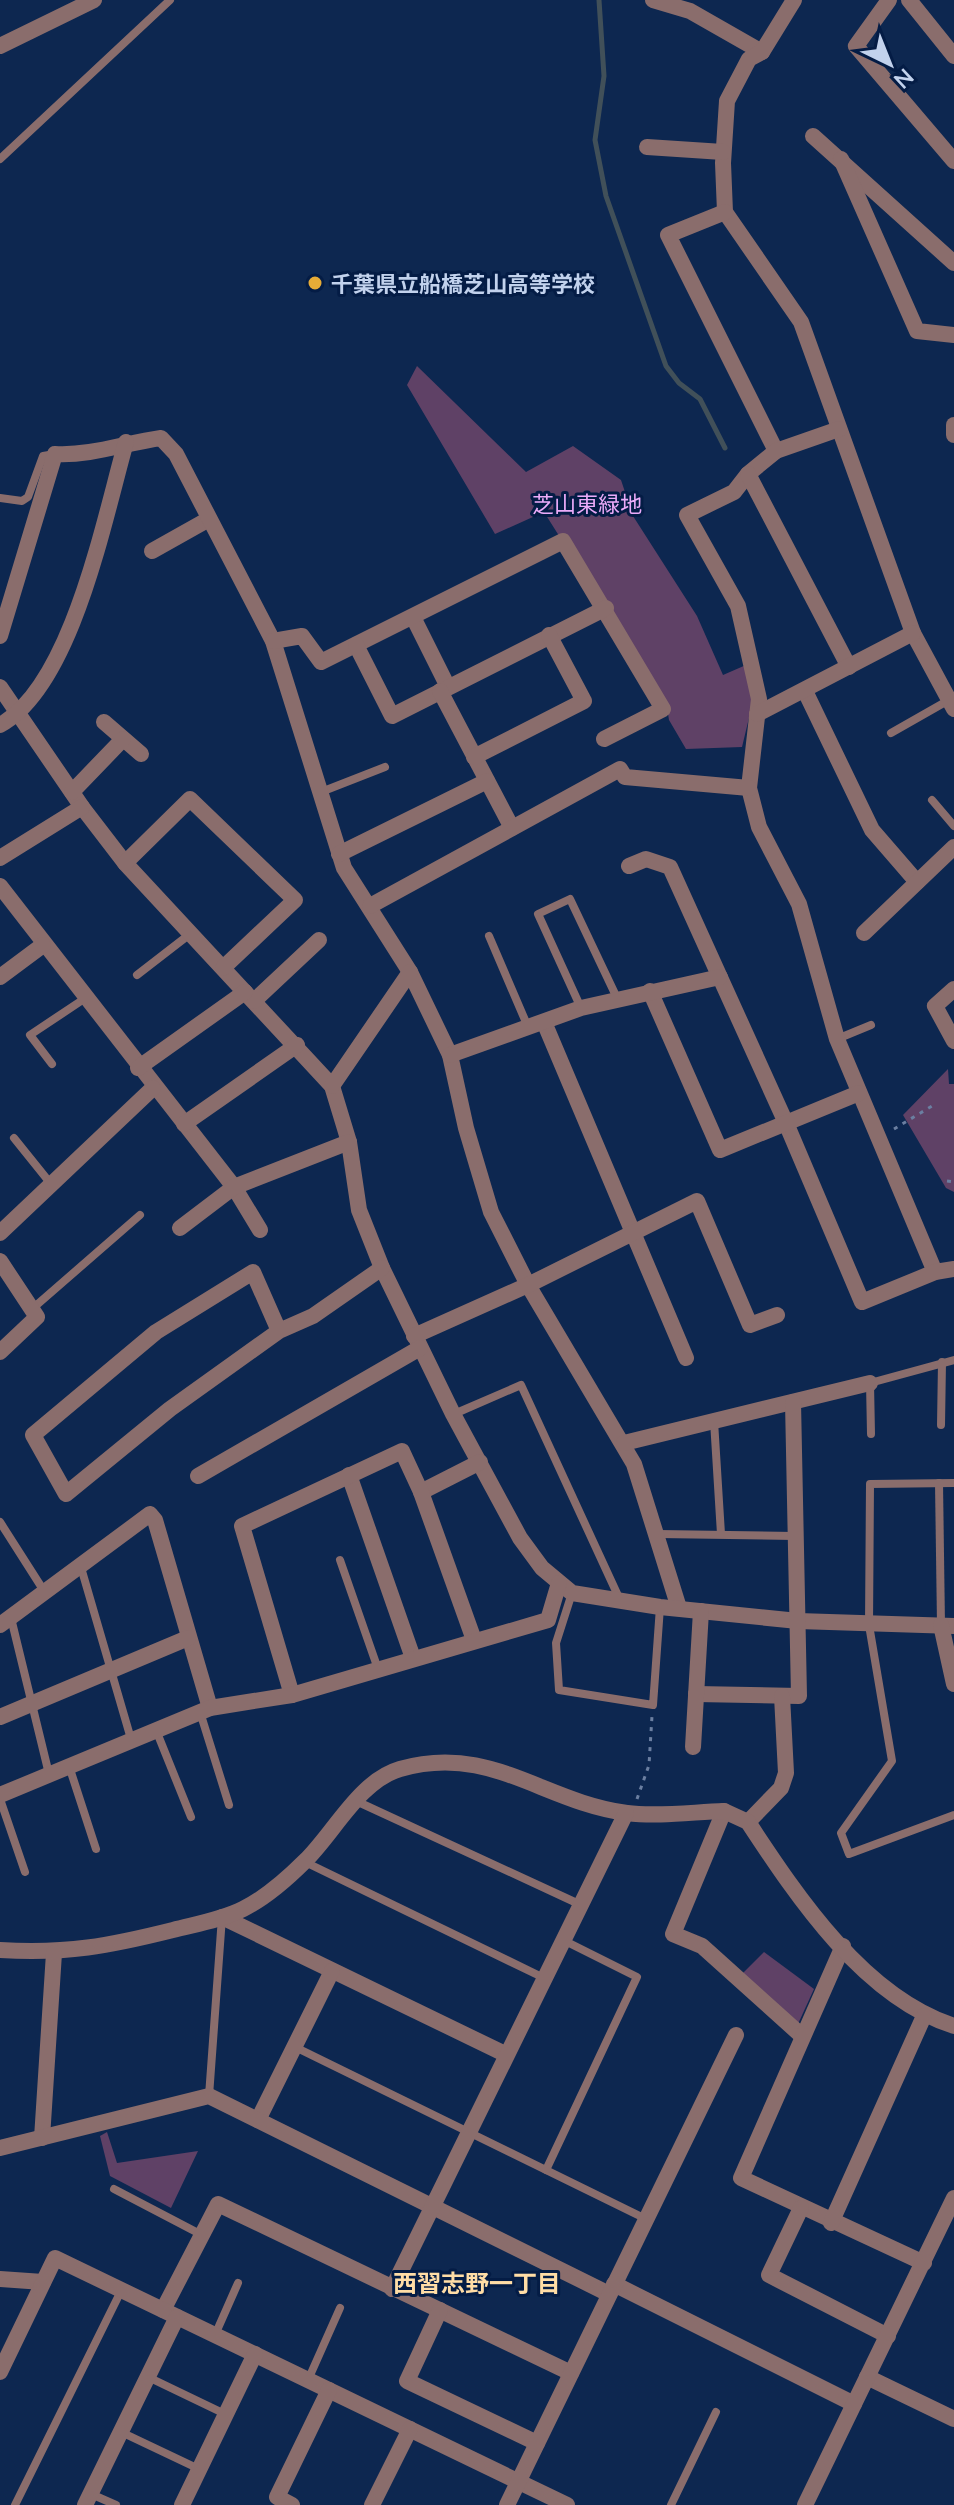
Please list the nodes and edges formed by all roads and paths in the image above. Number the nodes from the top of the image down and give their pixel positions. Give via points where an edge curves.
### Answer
1 (94, 0) edge
2 (170, 0) edge
3 (653, 0) edge
4 (794, 0) edge
5 (889, 0) edge
6 (909, 0) edge
7 (0, 46) edge
8 (762, 52) junction
9 (954, 56) edge
10 (813, 136) dead end
11 (647, 147) dead end
12 (723, 152) junction
13 (0, 159) edge
14 (841, 159) junction
15 (954, 161) edge
16 (725, 212) junction
17 (954, 263) edge
18 (954, 335) edge
19 (954, 425) edge
20 (839, 429) junction
21 (954, 435) edge
22 (126, 442) junction
23 (776, 451) junction
24 (55, 454) junction
25 (748, 474) junction
26 (0, 498) edge
27 (209, 519) junction
28 (152, 551) dead end
29 (606, 608) junction
30 (413, 617) junction
31 (913, 633) junction
32 (549, 635) junction
33 (0, 636) edge
34 (273, 641) junction
35 (356, 645) junction
36 (849, 667) junction
37 (0, 687) edge
38 (444, 689) junction
39 (805, 691) junction
40 (952, 704) edge
41 (19, 714) junction
42 (757, 714) junction
43 (104, 722) dead end
44 (0, 725) edge
45 (891, 733) dead end
46 (123, 739) junction
47 (604, 739) dead end
48 (141, 754) dead end
49 (474, 757) junction
50 (385, 767) dead end
51 (487, 781) junction
52 (749, 788) junction
53 (72, 792) junction
54 (321, 792) junction
55 (932, 800) dead end
56 (82, 807) junction
57 (954, 826) edge
58 (512, 828) junction
59 (954, 847) edge
60 (339, 854) junction
61 (0, 858) edge
62 (125, 863) junction
63 (629, 866) dead end
64 (917, 882) junction
65 (0, 886) edge
66 (370, 906) junction
67 (864, 933) dead end
68 (191, 934) junction
69 (489, 936) dead end
70 (319, 940) dead end
71 (43, 945) junction
72 (223, 968) junction
73 (410, 972) junction
74 (137, 975) dead end
75 (0, 977) edge
76 (720, 977) junction
77 (954, 989) edge
78 (650, 991) junction
79 (250, 996) junction
80 (617, 998) junction
81 (84, 999) junction
82 (581, 1008) junction
83 (536, 1024) junction
84 (871, 1025) dead end
85 (837, 1039) junction
86 (954, 1041) edge
87 (297, 1045) junction
88 (450, 1055) junction
89 (52, 1064) dead end
90 (138, 1068) junction
91 (332, 1086) junction
92 (153, 1088) junction
93 (859, 1093) junction
94 (932, 1106) dead end
95 (786, 1123) junction
96 (184, 1124) junction
97 (879, 1136) junction
98 (14, 1138) dead end
99 (349, 1142) junction
100 (947, 1181) dead end
101 (954, 1182) edge
102 (52, 1184) junction
103 (234, 1187) junction
104 (140, 1215) dead end
105 (180, 1228) dead end
106 (260, 1230) dead end
107 (633, 1232) junction
108 (0, 1233) edge
109 (0, 1261) edge
110 (382, 1268) junction
111 (954, 1269) edge
112 (935, 1272) junction
113 (528, 1285) junction
114 (32, 1309) junction
115 (777, 1315) dead end
116 (279, 1331) junction
117 (417, 1342) junction
118 (0, 1352) edge
119 (686, 1358) dead end
120 (954, 1360) edge
121 (942, 1362) junction
122 (870, 1383) junction
123 (793, 1402) junction
124 (453, 1414) junction
125 (714, 1421) junction
126 (941, 1425) dead end
127 (871, 1434) dead end
128 (624, 1443) junction
129 (480, 1462) junction
130 (349, 1475) junction
131 (198, 1476) dead end
132 (939, 1483) junction
133 (954, 1483) edge
134 (421, 1492) junction
135 (0, 1522) edge
136 (658, 1534) junction
137 (721, 1534) junction
138 (795, 1536) junction
139 (4, 1538) edge
140 (340, 1560) dead end
141 (80, 1564) junction
142 (565, 1588) junction
143 (44, 1591) junction
144 (620, 1601) junction
145 (660, 1607) junction
146 (679, 1608) junction
147 (701, 1611) junction
148 (6, 1621) edge
149 (798, 1621) junction
150 (869, 1625) junction
151 (948, 1626) edge
152 (188, 1638) junction
153 (474, 1640) junction
154 (413, 1658) junction
155 (378, 1669) junction
156 (111, 1671) junction
157 (954, 1684) edge
158 (696, 1694) junction
159 (292, 1695) junction
160 (782, 1696) junction
161 (30, 1704) junction
162 (653, 1705) junction
163 (205, 1710) junction
164 (0, 1717) edge
165 (156, 1730) junction
166 (131, 1739) junction
167 (693, 1747) dead end
168 (69, 1765) junction
169 (49, 1774) junction
170 (0, 1797) edge
171 (356, 1801) junction
172 (229, 1805) dead end
173 (724, 1811) junction
174 (629, 1813) junction
175 (954, 1815) edge
176 (191, 1817) dead end
177 (748, 1822) junction
178 (96, 1849) dead end
179 (305, 1862) junction
180 (25, 1872) dead end
181 (579, 1904) junction
182 (222, 1917) junction
183 (562, 1939) junction
184 (843, 1946) junction
185 (0, 1950) edge
186 (54, 1953) junction
187 (332, 1971) junction
188 (542, 1977) junction
189 (924, 2016) junction
190 (954, 2026) edge
191 (736, 2035) dead end
192 (802, 2036) junction
193 (295, 2047) junction
194 (505, 2054) junction
195 (209, 2096) junction
196 (258, 2120) junction
197 (467, 2131) junction
198 (42, 2138) junction
199 (0, 2148) edge
200 (546, 2170) junction
201 (114, 2189) dead end
202 (954, 2198) edge
203 (430, 2207) junction
204 (801, 2208) junction
205 (646, 2219) junction
206 (831, 2223) junction
207 (948, 2230) edge
208 (202, 2235) junction
209 (924, 2263) junction
210 (0, 2279) edge
211 (43, 2282) junction
212 (238, 2283) dead end
213 (392, 2289) junction
214 (612, 2289) junction
215 (122, 2290) junction
216 (340, 2308) dead end
217 (440, 2310) junction
218 (170, 2313) junction
219 (215, 2335) junction
220 (888, 2336) junction
221 (255, 2354) junction
222 (0, 2372) edge
223 (571, 2373) junction
224 (148, 2377) junction
225 (867, 2377) junction
226 (308, 2380) junction
227 (329, 2390) junction
228 (854, 2404) junction
229 (716, 2412) dead end
230 (226, 2415) junction
231 (954, 2419) edge
232 (410, 2429) junction
233 (121, 2432) junction
234 (537, 2443) junction
235 (199, 2469) junction
236 (518, 2482) junction
237 (88, 2499) edge
238 (811, 2503) edge
239 (15, 2505) edge
240 (116, 2505) edge
241 (182, 2505) edge
242 (292, 2505) edge
243 (372, 2505) edge
244 (507, 2505) edge
245 (567, 2505) edge
246 (671, 2505) edge

1 - 7 street
2 - 13 lane
3 - 8 street via 690,11
4 - 8 street
5 - 15 street via 856,46
6 - 9 street
8 - 12 street via 749,59 727,101
10 - 14 street
11 - 12 street
12 - 16 street
14 - 17 street
14 - 18 street via 917,331
16 - 20 street via 801,322
16 - 23 street via 668,235
19 - 21 street
20 - 23 street
20 - 31 street
22 - 24 street via 80,455
22 - 27 street via 161,438 176,454
22 - 41 street via 71,632
23 - 25 street
24 - 26 lane via 43,456 28,497
24 - 33 street
25 - 36 street
25 - 42 street via 734,492 687,515 738,606 759,699
27 - 28 street
27 - 34 street
29 - 30 street via 563,541
29 - 32 street
29 - 47 street via 663,709
30 - 35 street
30 - 38 street
31 - 36 street
31 - 40 street
32 - 38 street
32 - 49 street via 584,701
34 - 35 street via 302,636 321,662
34 - 54 street
35 - 38 street via 392,716
36 - 39 street
37 - 41 street
38 - 49 street
39 - 42 street
39 - 64 street via 872,830
40 - 45 lane
41 - 44 street
41 - 53 street
42 - 52 street
43 - 46 street
46 - 48 street
46 - 53 street
49 - 51 street
50 - 54 lane
51 - 58 street
51 - 60 street
52 - 58 street via 648,782 625,777 620,769
52 - 85 street via 759,827 799,904
53 - 56 street
54 - 60 street
55 - 57 lane
56 - 61 street
56 - 62 street
58 - 66 street
59 - 64 street
60 - 66 street
62 - 68 street
62 - 72 street via 190,799 295,900
63 - 76 street via 646,859 670,867
64 - 67 street
65 - 71 street
66 - 73 street
68 - 72 street
68 - 74 lane
69 - 83 lane
70 - 79 street
71 - 75 street
71 - 81 street
72 - 79 street
73 - 88 street
73 - 91 street
76 - 78 street
76 - 95 street
77 - 86 street via 935,1006
78 - 80 street
78 - 95 street via 720,1150
79 - 87 street
79 - 90 street
80 - 82 street
80 - 82 lane via 570,899 538,914
81 - 89 lane via 30,1035
81 - 90 street
82 - 83 street
83 - 88 street
83 - 107 street
84 - 85 lane
85 - 93 street
87 - 91 street
87 - 96 street
88 - 113 street via 491,1212
90 - 92 street
91 - 99 street
92 - 96 street
92 - 102 street
93 - 95 street
93 - 97 street
94 - 97 path
95 - 112 street via 862,1302
96 - 103 street
97 - 112 street
98 - 102 lane
99 - 103 street
99 - 110 street via 359,1210
100 - 101 path
102 - 108 street
103 - 105 street
103 - 106 street
104 - 114 lane
107 - 113 street
107 - 115 street via 697,1201 750,1325
107 - 119 street
109 - 114 street
110 - 116 street via 313,1316
110 - 117 street
111 - 112 street
113 - 117 street
113 - 128 street
114 - 118 street via 37,1317
116 - 116 street via 170,1409 66,1494 33,1435 156,1332 253,1272
117 - 124 street
117 - 131 street
120 - 121 lane
121 - 122 lane
121 - 126 lane
122 - 123 street
122 - 127 lane
123 - 125 street
123 - 138 street
124 - 129 street
124 - 144 lane via 521,1385
125 - 128 street
125 - 137 lane
128 - 136 street
129 - 134 street
129 - 142 street via 520,1538
130 - 134 street via 402,1451
130 - 154 street
130 - 159 street via 242,1526
132 - 133 lane
132 - 150 lane via 870,1484
132 - 151 lane
134 - 153 street
135 - 139 lane
136 - 137 lane
136 - 146 street
137 - 138 lane
138 - 149 street
139 - 143 lane
140 - 155 lane
141 - 143 street
141 - 152 street via 150,1514
141 - 156 lane
142 - 144 street
142 - 153 street via 548,1620
142 - 162 lane via 556,1643 559,1690
143 - 148 street
144 - 145 street
145 - 146 street
145 - 162 lane
146 - 147 street
147 - 149 street
147 - 158 street
148 - 161 lane
149 - 150 street
149 - 160 street via 799,1696
150 - 151 street
150 - 175 lane via 892,1761 841,1833 849,1854
151 - 157 street
152 - 156 street
152 - 163 street
153 - 154 street
154 - 155 street
155 - 159 street
156 - 161 street
156 - 166 lane
158 - 160 street
158 - 167 street
159 - 163 street
160 - 177 street via 786,1773 781,1788
161 - 164 street
161 - 169 lane
162 - 174 path via 649,1765
163 - 165 street
163 - 172 lane
165 - 166 street
165 - 176 lane
166 - 168 street
168 - 169 street
168 - 178 lane
169 - 170 street
170 - 180 lane
171 - 174 street via 396,1770 432,1762 469,1762
171 - 179 street
171 - 181 lane
173 - 174 street
173 - 177 street
173 - 192 street via 673,1934 702,1946
174 - 181 street
177 - 184 street via 797,1898
179 - 182 street via 245,1908
179 - 188 lane
181 - 183 street
182 - 186 street via 100,1948
182 - 187 street
182 - 195 lane
183 - 188 street
183 - 200 lane via 637,1977
184 - 189 street via 883,1988
184 - 192 street
185 - 186 street
186 - 198 street
187 - 193 street
187 - 194 street
188 - 194 street
189 - 190 street
189 - 206 street
191 - 205 street
192 - 204 street via 741,2178
193 - 196 street
193 - 197 lane
194 - 197 street
195 - 196 street
195 - 198 street
196 - 203 street
197 - 200 lane
197 - 203 street
198 - 199 street
200 - 205 lane
201 - 208 lane
202 - 207 street
203 - 213 street
203 - 214 street
204 - 206 street
204 - 220 street via 769,2275
205 - 214 street
206 - 209 street
207 - 209 street
208 - 213 street via 218,2204
208 - 218 street
209 - 220 street
210 - 211 street
211 - 215 street via 55,2258
211 - 222 street
212 - 219 lane
213 - 217 street
214 - 223 street
214 - 228 street
215 - 218 street
215 - 239 lane
216 - 226 lane
217 - 223 street
217 - 234 street via 407,2381
218 - 219 street
218 - 224 street
219 - 221 street
220 - 225 street
221 - 226 street
221 - 230 street
223 - 234 street
224 - 230 lane
224 - 233 street
225 - 228 street
225 - 231 street
226 - 227 street
227 - 232 street
227 - 242 street via 277,2497
228 - 238 street
229 - 246 lane
230 - 235 street
232 - 236 street
232 - 243 street
233 - 235 lane
233 - 237 street
234 - 236 street
235 - 241 street
236 - 244 street
236 - 245 street
237 - 240 lane

